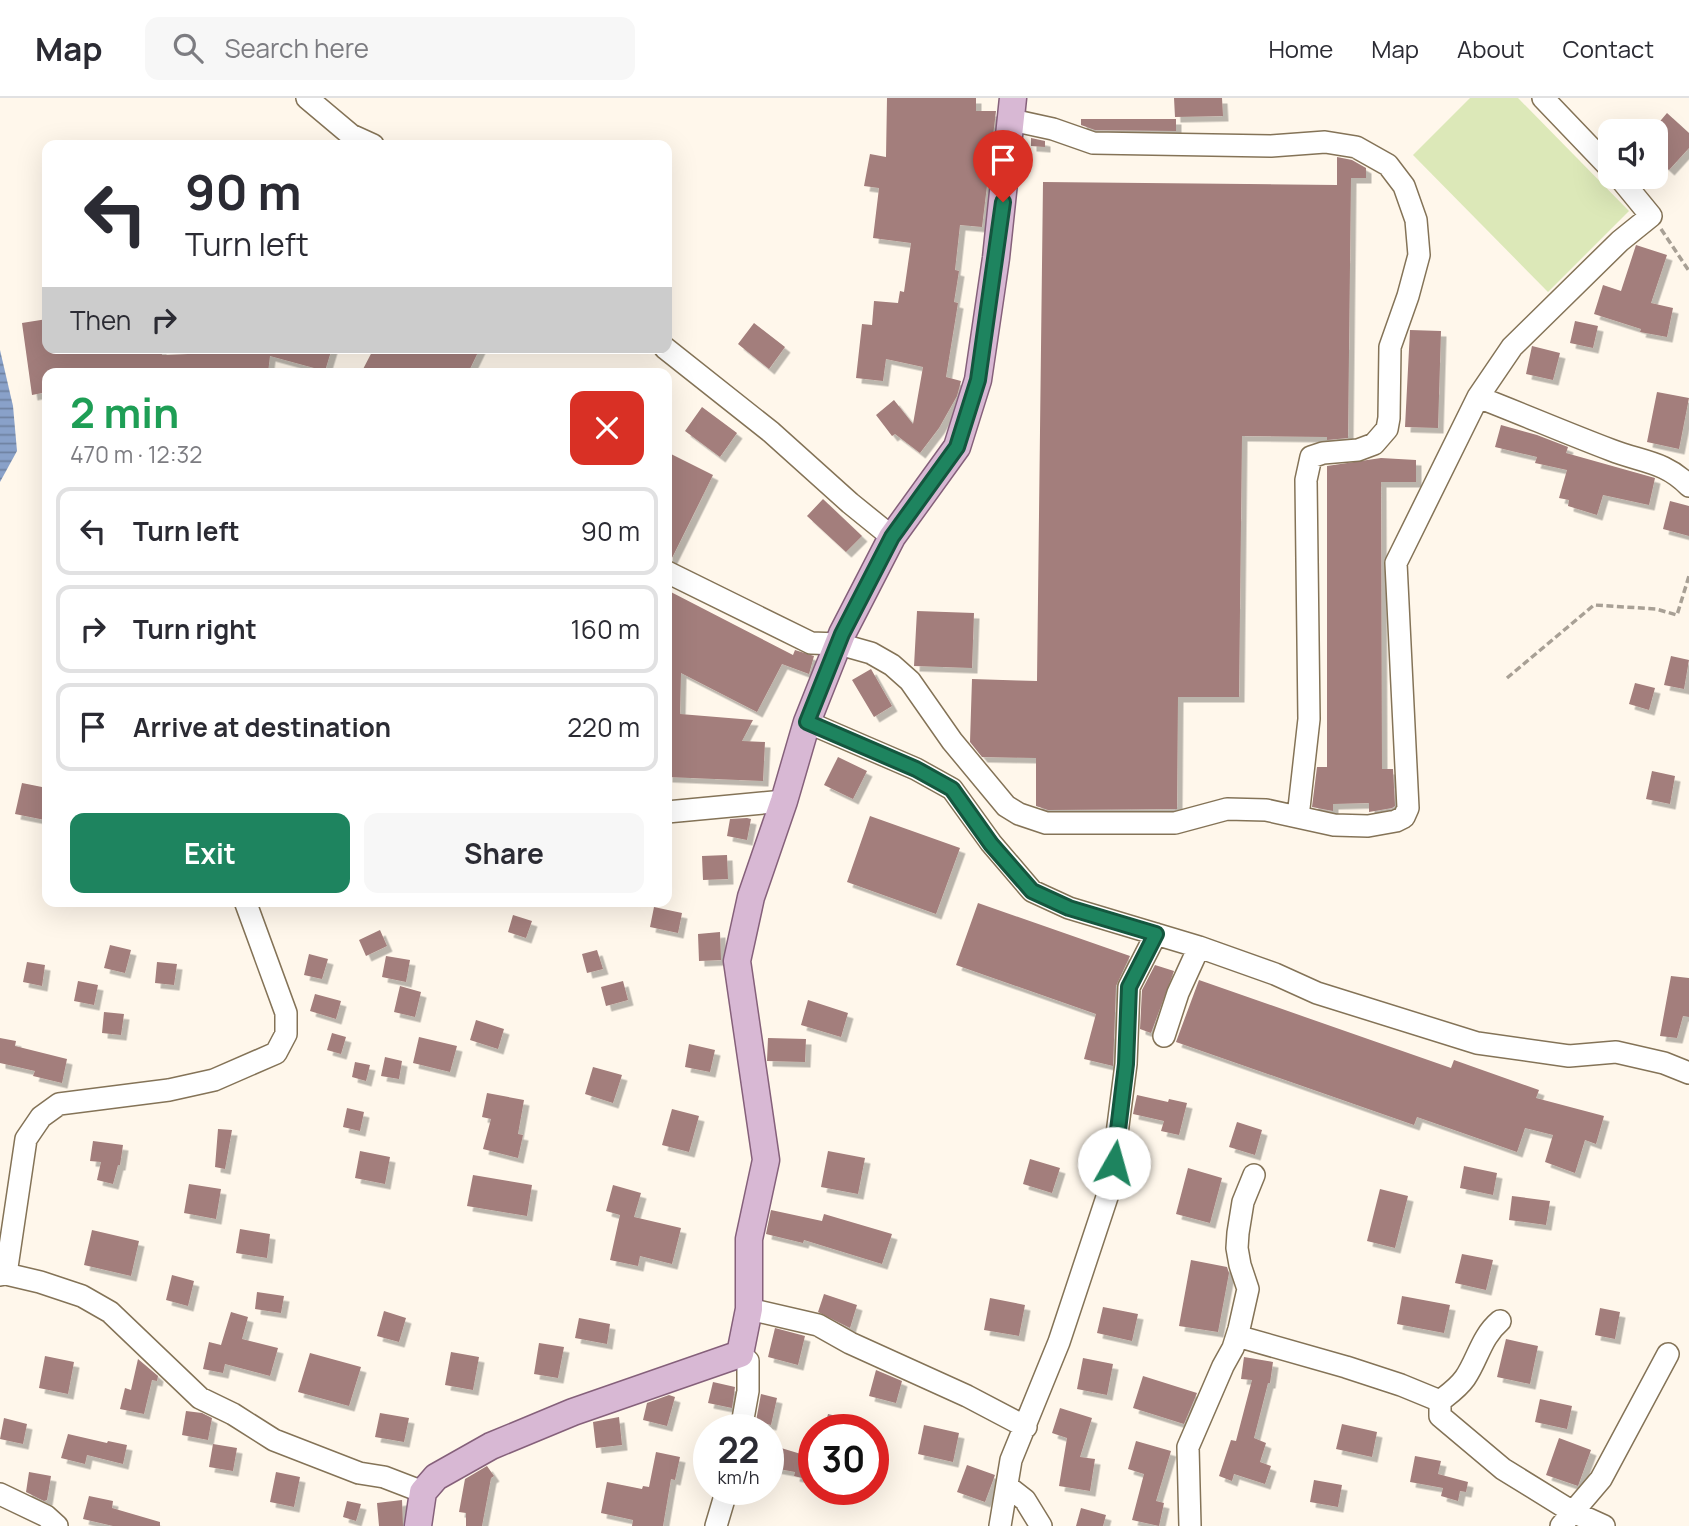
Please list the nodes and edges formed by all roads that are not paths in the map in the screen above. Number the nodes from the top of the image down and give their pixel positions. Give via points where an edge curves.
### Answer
1 (307, 98) edge
2 (1543, 98) edge
3 (1013, 109) edge
4 (362, 140) edge
5 (1598, 155) edge
6 (1629, 189) edge
7 (672, 354) edge
8 (1478, 397) junction
9 (1689, 486) edge
10 (892, 537) junction
11 (672, 574) edge
12 (839, 644) junction
13 (807, 722) junction
14 (784, 801) junction
15 (672, 812) edge
16 (1298, 817) junction
17 (247, 907) edge
18 (1156, 934) junction
19 (1199, 947) junction
20 (1164, 1036) dead end
21 (1689, 1073) edge
22 (1254, 1175) dead end
23 (3, 1274) edge
24 (749, 1309) junction
25 (1500, 1321) dead end
26 (1237, 1336) junction
27 (740, 1354) junction
28 (1668, 1354) dead end
29 (1440, 1401) junction
30 (744, 1414) edge
31 (1026, 1427) junction
32 (1007, 1486) junction
33 (423, 1492) junction
34 (0, 1494) edge
35 (722, 1505) edge
36 (1566, 1519) edge
37 (57, 1526) edge
38 (418, 1526) edge
39 (716, 1526) edge
40 (1000, 1526) edge
41 (1041, 1526) edge
42 (1190, 1526) edge
43 (1604, 1526) edge

1 - 4 street
2 - 5 street
3 - 10 main road via 978,380 957,447
3 - 16 street via 1093,143 1271,146 1325,142 1356,147 1388,165 1404,186 1416,220 1419,255 1390,347 1387,429 1366,447 1311,457 1306,480 1310,719
6 - 8 street via 1651,216 1512,347
7 - 10 street
8 - 9 street via 1615,452 1666,467
8 - 16 street via 1396,563 1408,808 1404,817 1385,825 1334,825
10 - 12 main road
11 - 12 street via 811,643
12 - 13 main road
12 - 16 street via 871,653 910,681 952,741 1006,806 1019,814 1046,823 1130,824 1175,823 1227,810 1266,810
13 - 14 main road
13 - 18 street via 952,789 1032,891 1069,908
14 - 15 street
14 - 24 main road via 751,897 737,961 766,1160 749,1239
17 - 23 street via 286,1013 286,1034 276,1053 215,1080 60,1104 41,1117 26,1139
18 - 19 street
18 - 31 street via 1129,987 1126,1064 1111,1188
19 - 20 street
19 - 21 street via 1318,993 1477,1043 1569,1056 1616,1052
22 - 26 street via 1238,1233 1240,1265 1248,1289
23 - 33 street via 82,1296 110,1312 200,1398 274,1440 359,1474 384,1477
24 - 27 main road
24 - 31 street via 818,1325
25 - 29 street via 1489,1331 1467,1376
26 - 29 street via 1346,1367
26 - 42 street via 1188,1447
27 - 30 street via 748,1361
27 - 33 main road via 491,1446 436,1478
28 - 36 street via 1601,1479
29 - 36 street via 1440,1416
31 - 32 street via 1011,1460
32 - 40 street
32 - 41 street via 1025,1500
33 - 38 main road
34 - 37 street
35 - 39 street
36 - 43 street

